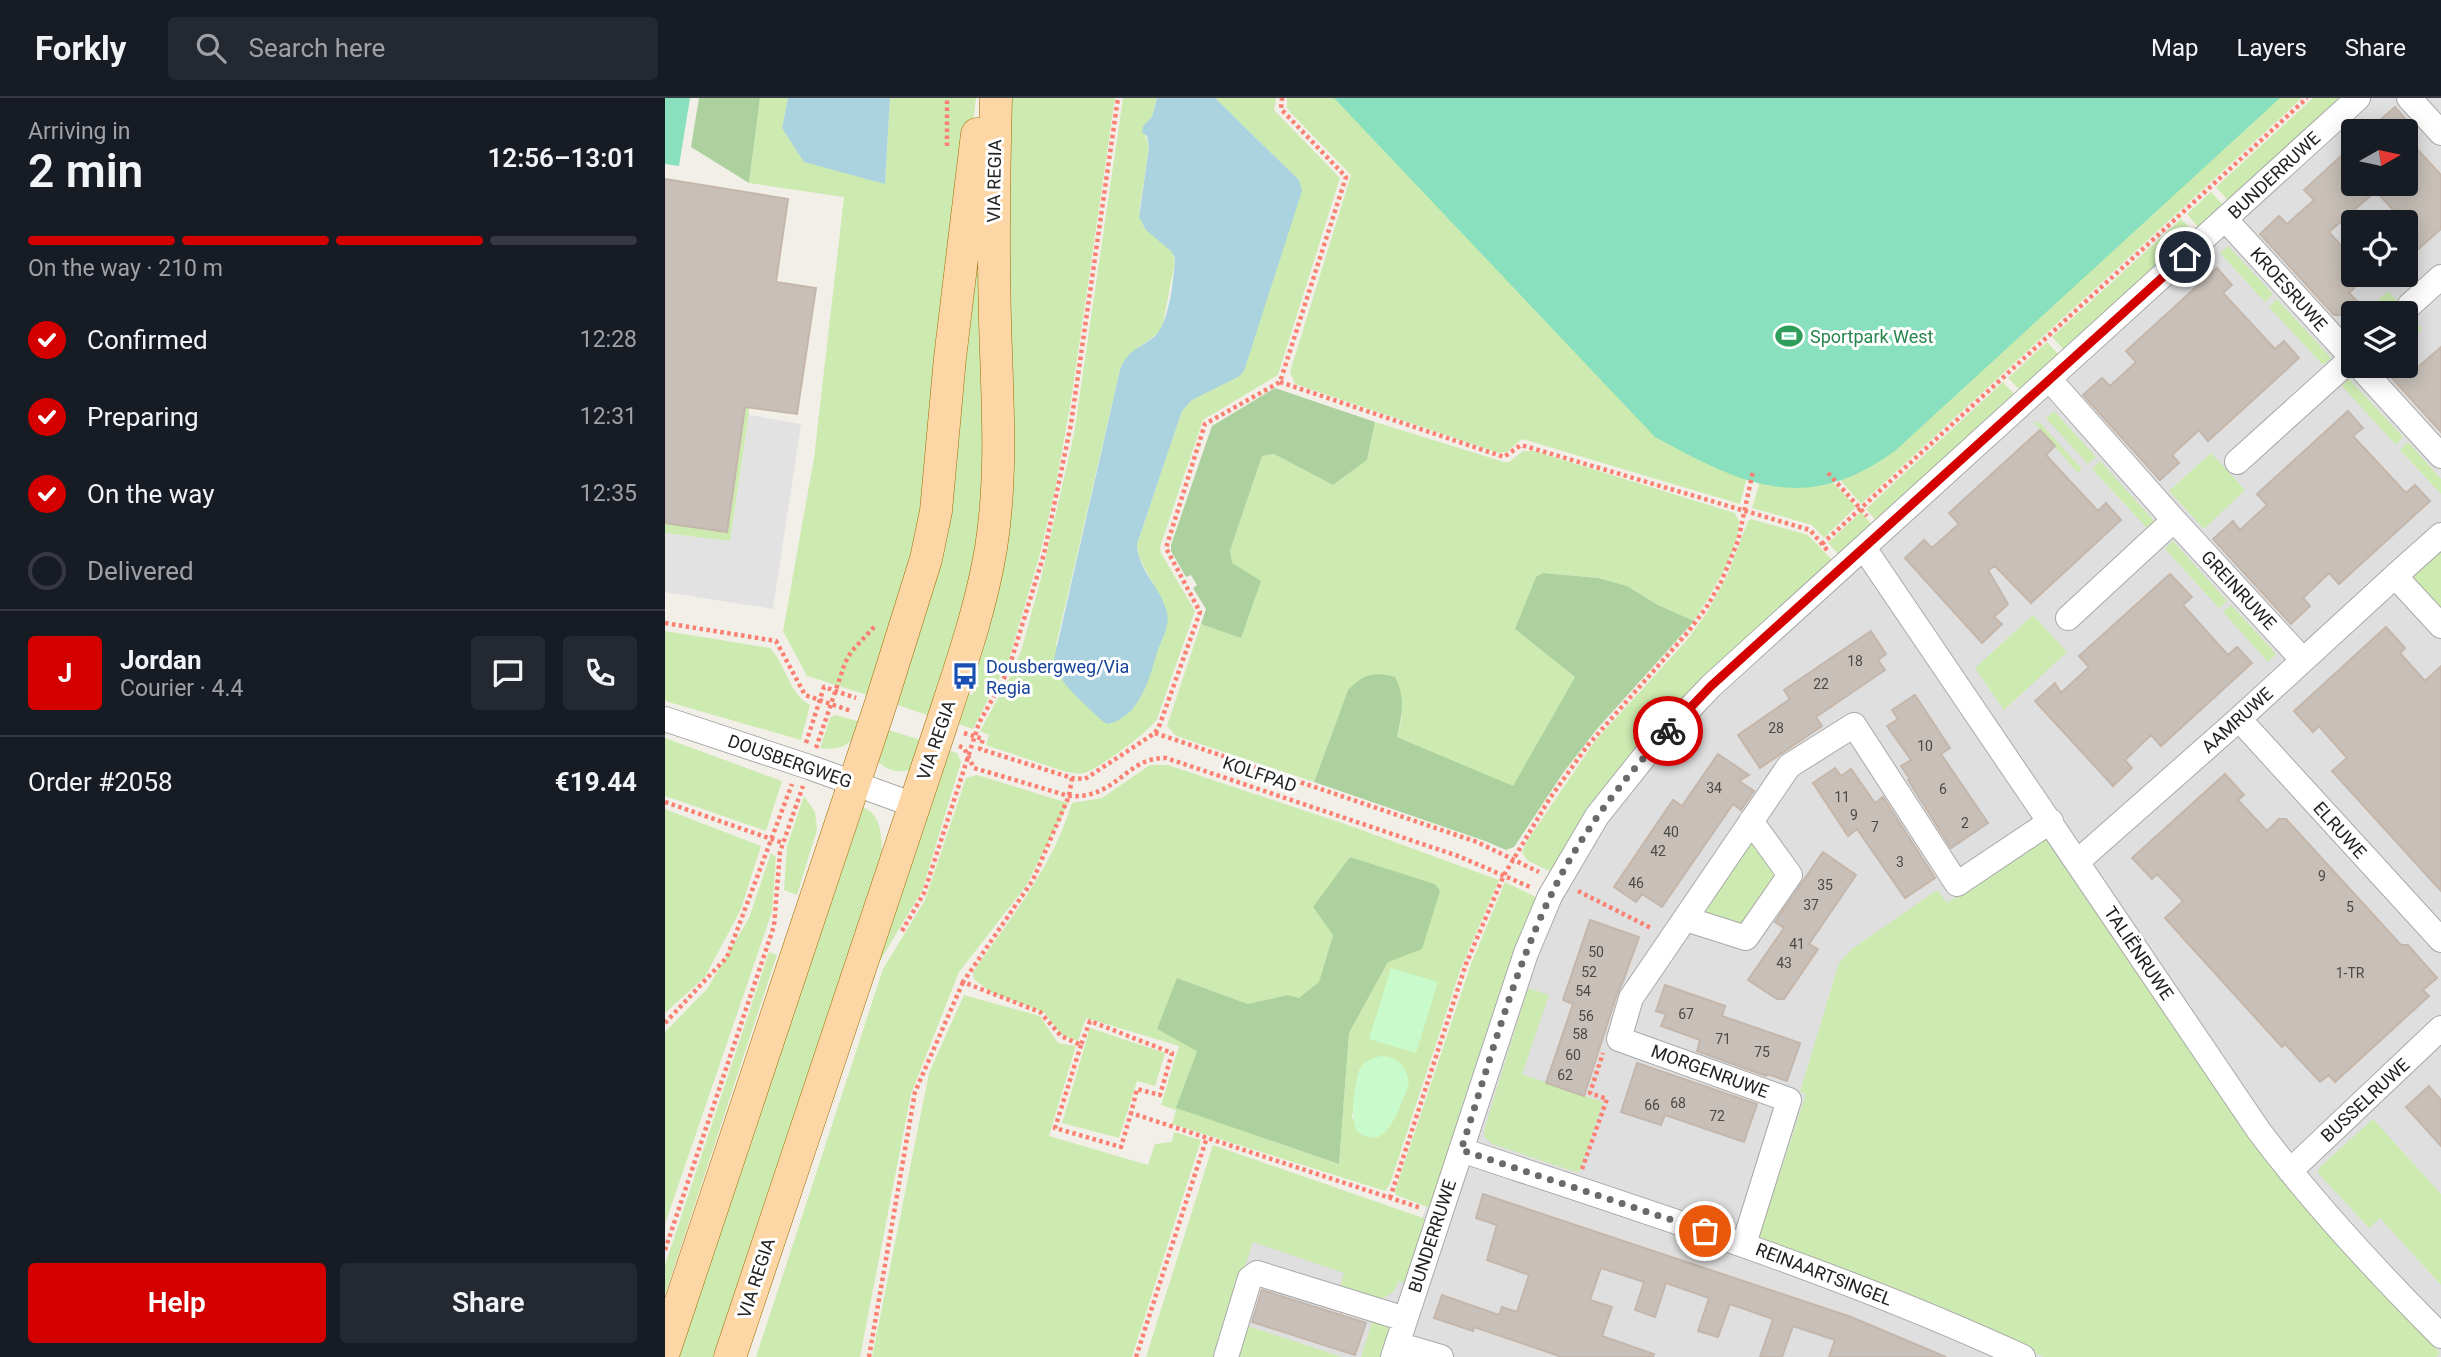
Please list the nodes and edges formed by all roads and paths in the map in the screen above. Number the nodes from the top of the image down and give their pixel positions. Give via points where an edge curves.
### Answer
1 (947, 98) edge
2 (983, 98) edge
3 (996, 98) edge
4 (1282, 98) edge
5 (2307, 98) edge
6 (2358, 98) edge
7 (2409, 98) edge
8 (2441, 133) edge
9 (947, 152) dead end
10 (2226, 220) junction
11 (2441, 277) edge
12 (2414, 301) edge
13 (2341, 346) edge
14 (2341, 373) edge
15 (2370, 378) edge
16 (2050, 380) junction
17 (1280, 382) junction
18 (2441, 456) edge
19 (2237, 462) dead end
20 (1753, 471) dead end
21 (1828, 473) dead end
22 (1861, 509) junction
23 (1745, 512) junction
24 (2175, 520) junction
25 (2441, 534) edge
26 (1873, 540) junction
27 (1822, 544) junction
28 (1844, 567) junction
29 (2395, 576) junction
30 (2068, 618) dead end
31 (878, 622) dead end
32 (665, 623) edge
33 (2441, 626) edge
34 (2303, 660) junction
35 (835, 691) junction
36 (819, 699) junction
37 (831, 704) junction
38 (880, 706) junction
39 (665, 719) edge
40 (2239, 719) junction
41 (941, 726) junction
42 (1155, 733) junction
43 (968, 756) dead end
44 (809, 767) junction
45 (1072, 778) junction
46 (854, 783) junction
47 (1069, 796) junction
48 (665, 802) edge
49 (913, 805) junction
50 (1751, 821) junction
51 (2051, 821) junction
52 (773, 839) junction
53 (783, 843) junction
54 (1513, 859) junction
55 (2077, 862) junction
56 (1504, 875) junction
57 (1554, 889) junction
58 (1679, 929) junction
59 (2441, 940) edge
60 (963, 982) junction
61 (665, 1023) edge
62 (2441, 1028) edge
63 (1619, 1039) junction
64 (1081, 1045) junction
65 (1131, 1112) junction
66 (1207, 1137) junction
67 (1461, 1150) junction
68 (2290, 1171) junction
69 (1576, 1188) junction
70 (1389, 1198) junction
71 (1439, 1213) junction
72 (1744, 1244) junction
73 (665, 1250) edge
74 (1405, 1319) junction
75 (2441, 1336) edge
76 (665, 1349) edge
77 (1395, 1350) edge
78 (730, 1357) edge
79 (869, 1357) edge
80 (1136, 1357) edge
81 (1226, 1357) edge
82 (1441, 1357) edge
83 (2023, 1357) edge

1 - 9 path
2 - 38 main road, VIA REGIA via 936,511 920,583
3 - 41 main road, VIA REGIA via 997,494 983,587
4 - 17 path via 1281,109 1346,177
5 - 22 path
6 - 10 street, BUNDERRUWE
7 - 8 street
10 - 13 street, KROESRUWE
10 - 16 street, BUNDERRUWE
11 - 12 street
14 - 19 street
15 - 18 street, KROESRUWE
16 - 24 street, GREINRUWE
16 - 26 street, BUNDERRUWE
17 - 23 path via 1504,457 1521,445
17 - 42 path via 1205,424 1165,548 1200,612
20 - 23 path
21 - 22 path
22 - 26 path
22 - 27 path
23 - 27 path via 1810,530
23 - 54 path via 1738,541 1706,608 1588,745
24 - 30 street
24 - 34 street, GREINRUWE
25 - 29 street, AAMRUWE
26 - 28 street, BUNDERRUWE
26 - 51 street, TALIËNRUWE
27 - 28 path
28 - 57 street, BUNDERRUWE via 1711,686 1648,752 1597,816
29 - 33 street
29 - 34 street, AAMRUWE
31 - 35 path via 851,652
32 - 36 path via 776,641 805,695
34 - 40 street, AAMRUWE
35 - 36 path via 824,687
35 - 37 path
35 - 38 path
36 - 37 path
37 - 44 path
38 - 46 main road, VIA REGIA
39 - 44 street, DOUSBERGWEG
40 - 55 street, AAMRUWE
40 - 59 street, ELRUWE
41 - 45 path via 983,739 980,749
41 - 49 main road, VIA REGIA
42 - 45 path via 1090,777
42 - 54 path via 1477,842
43 - 47 path, KOLFPAD via 974,768
44 - 46 street, DOUSBERGWEG
44 - 53 path
45 - 47 path
46 - 49 street, DOUSBERGWEG
46 - 76 main road, VIA REGIA
47 - 56 path, KOLFPAD via 1094,795 1148,760 1166,758
47 - 60 path via 1033,880
48 - 52 path
49 - 78 main road, VIA REGIA
50 - 51 street via 1789,766 1854,725 1957,884
50 - 58 street
50 - 58 street via 1790,875 1745,938
51 - 55 street, TALIËNRUWE
52 - 53 path
52 - 61 path via 727,957
53 - 73 path via 774,926
54 - 56 path
54 - 57 path
55 - 68 street, TALIËNRUWE
56 - 57 path, KOLFPAD
56 - 70 path via 1466,964
57 - 58 path
57 - 67 street, BUNDERRUWE via 1526,953
58 - 63 street via 1631,999
60 - 64 path via 1040,1012 1061,1037
60 - 79 path via 915,1092
62 - 68 street, BUSSELRUWE
63 - 69 path via 1605,1047 1590,1093 1607,1099
63 - 72 street, MORGENRUWE via 1789,1100
64 - 65 path via 1055,1128 1121,1147
64 - 65 path via 1090,1021 1172,1053 1160,1095 1137,1089
65 - 66 path
66 - 70 path
66 - 80 path
67 - 69 street, REINAARTSINGEL
67 - 71 street, BUNDERRUWE
68 - 75 street, TALIËNRUWE
69 - 72 street, REINAARTSINGEL
70 - 71 path
71 - 74 street, BUNDERRUWE
72 - 83 street, REINAARTSINGEL via 1853,1284
74 - 77 street, BUNDERRUWE
74 - 81 street via 1257,1273 1249,1278
77 - 82 street

